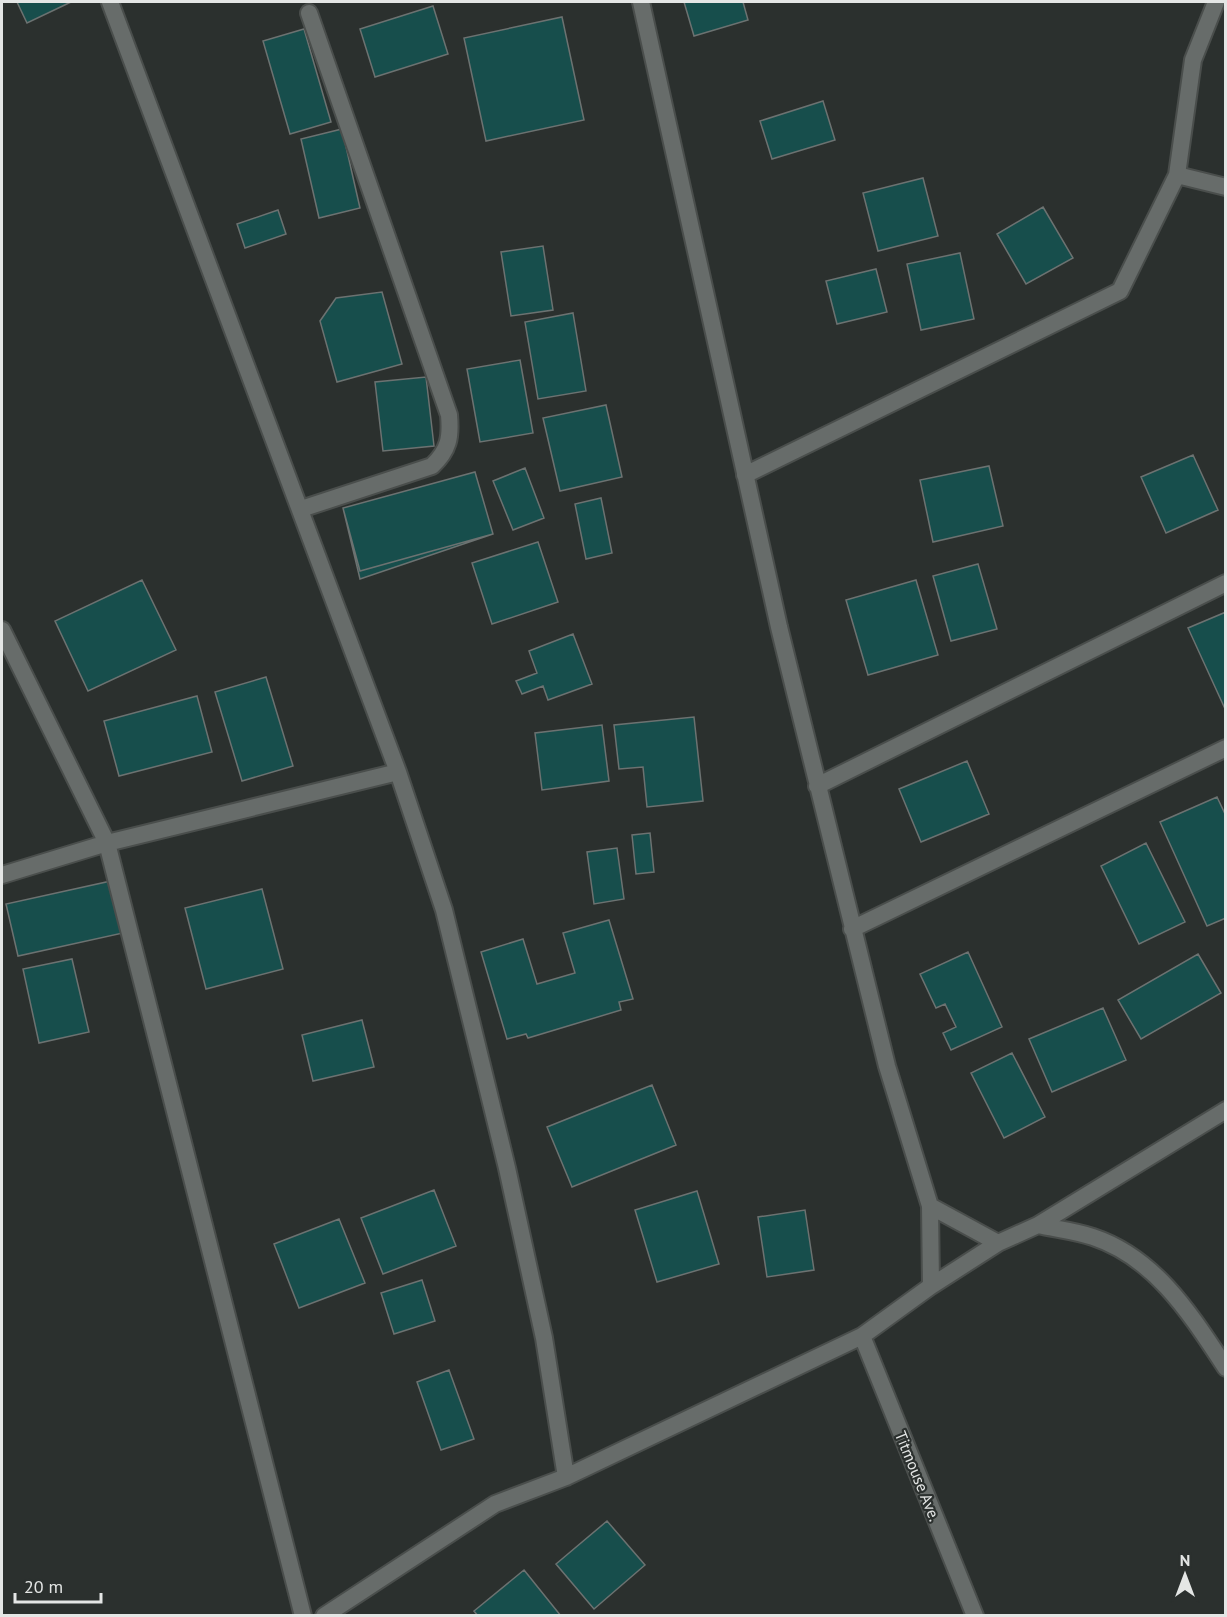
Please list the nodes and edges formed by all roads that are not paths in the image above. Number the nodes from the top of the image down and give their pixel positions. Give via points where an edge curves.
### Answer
1 (110, 2) edge
2 (641, 2) edge
3 (1216, 2) edge
4 (309, 13) dead end
5 (1177, 175) junction
6 (1226, 188) edge
7 (745, 476) junction
8 (301, 509) junction
9 (1226, 583) edge
10 (2, 630) edge
11 (1226, 748) edge
12 (398, 772) junction
13 (817, 786) junction
14 (107, 843) junction
15 (2, 875) edge
16 (852, 929) junction
17 (1226, 1110) edge
18 (930, 1206) junction
19 (1038, 1225) junction
20 (998, 1243) junction
21 (931, 1286) junction
22 (862, 1336) junction
23 (1226, 1368) edge
24 (566, 1477) junction
25 (303, 1616) edge
26 (324, 1616) edge
27 (975, 1616) edge

1 - 8 street
2 - 7 street
3 - 5 street via 1193,60
4 - 8 street via 449,415 451,438 443,456 432,466
5 - 6 street
5 - 7 street via 1120,291
7 - 13 street
8 - 12 street
9 - 13 street
10 - 14 street
11 - 16 street
12 - 14 street
12 - 24 street via 444,910 507,1168 544,1338
13 - 16 street
14 - 15 street
14 - 25 street
16 - 18 street via 887,1066
17 - 19 street
18 - 20 street
18 - 21 street
19 - 20 street
19 - 23 street via 1092,1237 1119,1248 1146,1267 1184,1305
20 - 21 street
21 - 22 street
22 - 24 street
22 - 27 street, Titmouse Ave.
24 - 26 street via 495,1504

